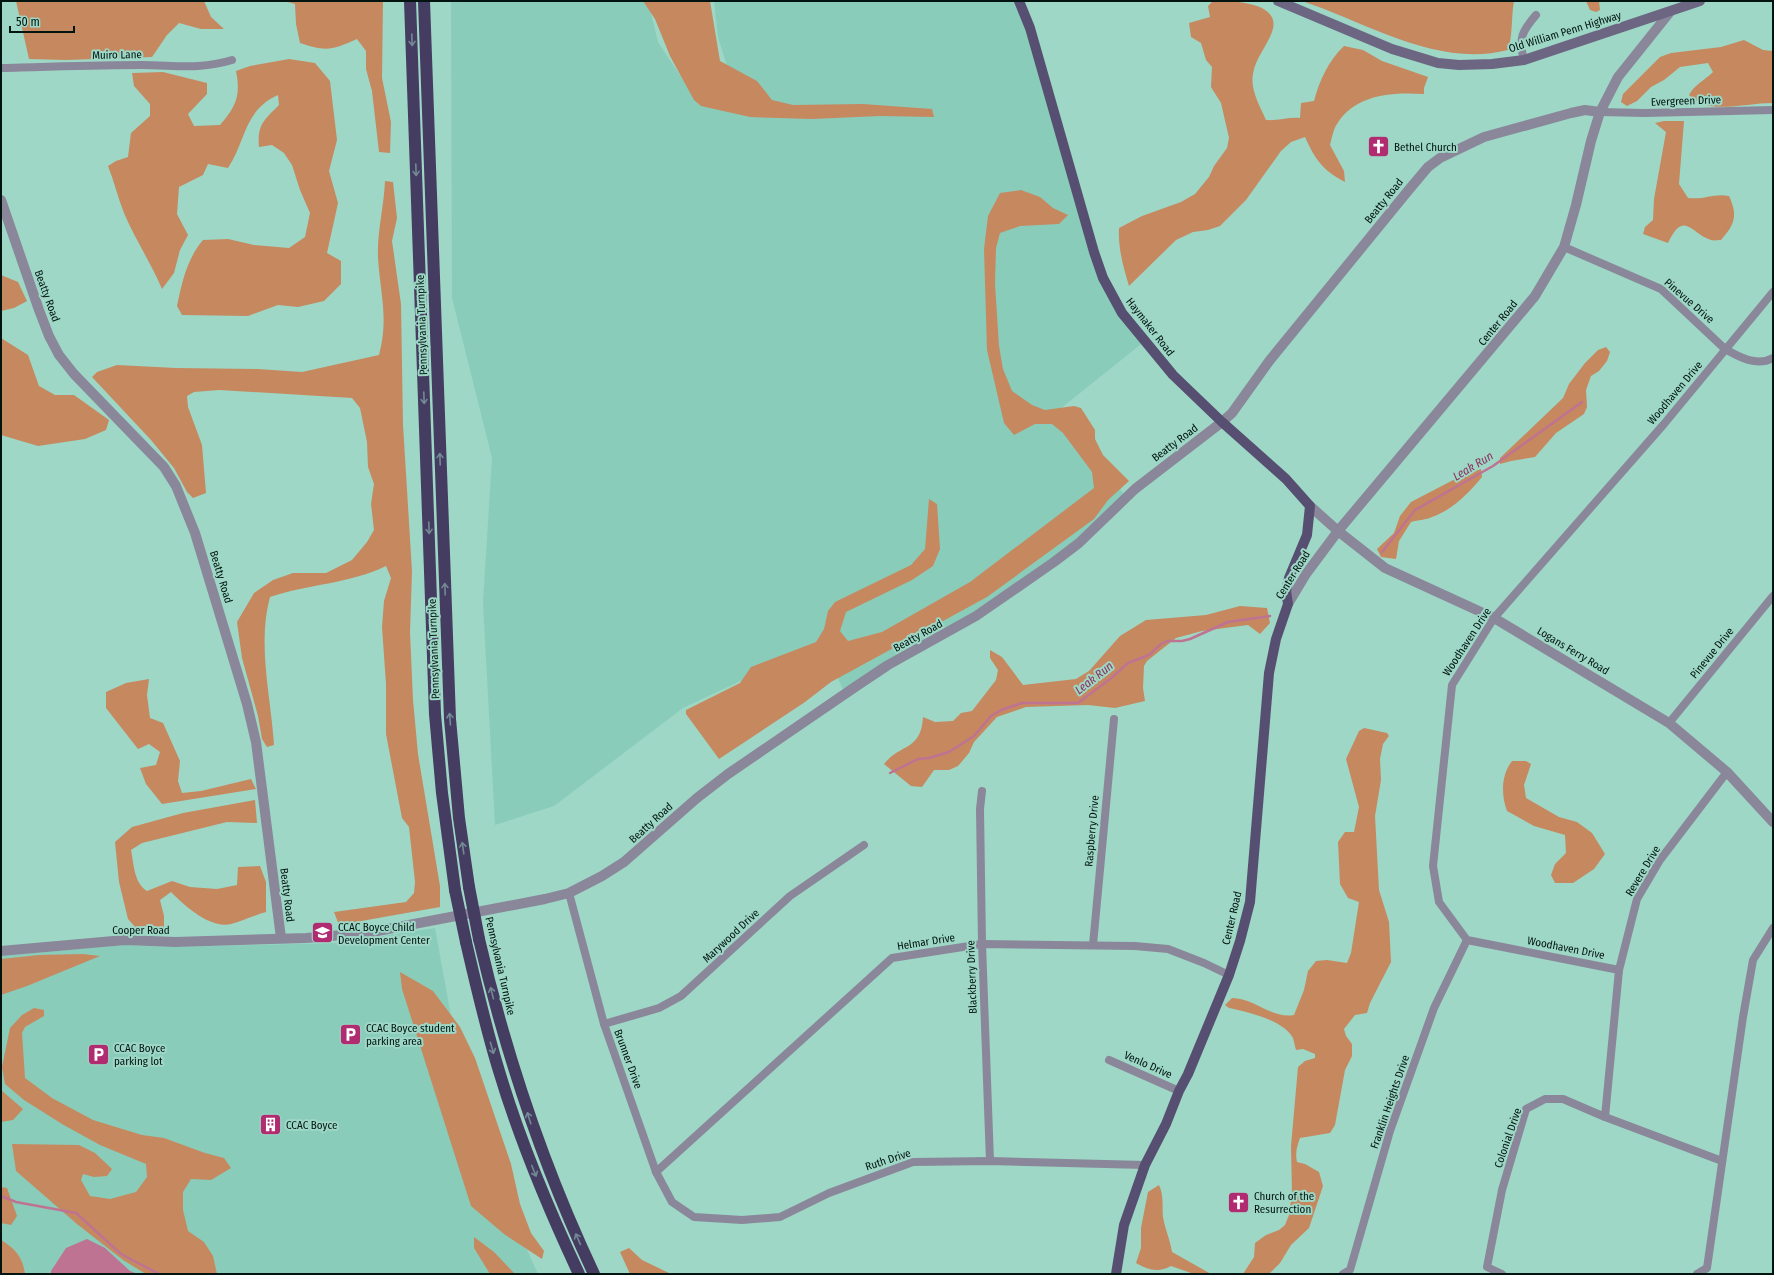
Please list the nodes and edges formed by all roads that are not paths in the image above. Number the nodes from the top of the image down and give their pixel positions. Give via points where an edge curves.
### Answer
1 (410, 1) edge
2 (424, 1) edge
3 (1019, 1) edge
4 (1025, 1) edge
5 (1278, 1) edge
6 (1679, 1) edge
7 (1700, 1) edge
8 (1670, 12) junction
9 (1536, 15) dead end
10 (1030, 28) junction
11 (232, 60) dead end
12 (1524, 60) junction
13 (1, 68) edge
14 (1773, 110) edge
15 (1600, 112) junction
16 (1, 200) edge
17 (1564, 247) junction
18 (1773, 292) edge
19 (1725, 349) junction
20 (1773, 358) edge
21 (1222, 422) junction
22 (1310, 506) junction
23 (1338, 532) junction
24 (1773, 596) edge
25 (1288, 604) junction
26 (1494, 618) junction
27 (1114, 719) dead end
28 (1668, 723) junction
29 (1728, 772) junction
30 (982, 791) dead end
31 (1773, 822) edge
32 (864, 845) dead end
33 (569, 893) junction
34 (1773, 928) edge
35 (281, 938) junction
36 (1467, 940) junction
37 (982, 944) junction
38 (1093, 945) junction
39 (1, 951) edge
40 (1619, 970) junction
41 (1229, 974) junction
42 (604, 1024) junction
43 (1109, 1060) dead end
44 (1179, 1091) junction
45 (1605, 1117) junction
46 (990, 1161) junction
47 (1722, 1161) junction
48 (1145, 1165) junction
49 (656, 1172) junction
50 (694, 1217) joint
51 (579, 1274) edge
52 (594, 1274) edge
53 (1116, 1274) edge
54 (1343, 1274) edge
55 (1502, 1274) edge
56 (1696, 1274) edge

1 -> 51 highway, Pennsylvania Turnpike, bridge via 436,714 442,793 466,942 489,1035 517,1125 544,1196
52 -> 2 highway, Pennsylvania Turnpike, bridge via 562,1204 531,1124 509,1056 479,939 459,818 450,719
3 - 10 main road, Haymaker Road
4 - 10 main road, Haymaker Road
5 - 12 main road, Old William Penn Highway via 1392,49 1438,63 1483,65
6 - 8 street, Center Road
7 - 8 main road, Old William Penn Highway
8 - 12 main road, Old William Penn Highway
8 - 15 street, Center Road via 1618,77
9 - 12 street via 1521,38
10 - 21 main road, Haymaker Road via 1103,278 1131,325 1173,375
11 - 13 street, Muiro Lane via 213,66 191,67 142,65
14 - 15 street, Evergreen Drive
15 - 17 street, Center Road
15 - 21 street, Beatty Road via 1585,110 1505,130 1459,148 1428,167 1270,360 1232,413
16 - 35 street, Beatty Road via 38,310 59,356 164,467 176,486 192,527 247,704 256,742
17 - 19 street, Pinevue Drive via 1661,289
17 - 23 street, Center Road via 1535,296
18 - 19 street, Woodhaven Drive
19 - 20 street, Pinevue Drive via 1755,362
19 - 26 street, Woodhaven Drive via 1664,424
21 - 22 main road, Haymaker Road via 1286,479
21 - 33 street, Beatty Road via 1135,489 1079,543 1054,562 976,616 888,665 858,685 728,774 624,862
22 - 23 street, Haymaker Road
22 - 25 main road via 1307,535 1286,591
23 - 25 street, Center Road via 1306,574
23 - 26 street, Logans Ferry Road via 1385,568
24 - 28 street, Pinevue Drive
25 - 41 main road, Center Road via 1276,639 1269,673 1250,902
26 - 28 street, Logans Ferry Road
26 - 36 street, Woodhaven Drive via 1452,685 1433,866 1439,902
27 - 38 street, Raspberry Drive
28 - 29 street, Logans Ferry Road
29 - 31 street, Logans Ferry Road
29 - 40 street, Revere Drive via 1660,860 1637,899
30 - 37 street, Blackberry Drive
32 - 42 street, Marywood Drive via 790,896 681,996 659,1008
33 - 35 street, Beatty Road via 367,933
33 - 42 street, Brunner Drive
34 - 47 street via 1753,960
35 - 39 street, Cooper Road via 175,942 125,940
36 - 40 street, Woodhaven Drive
36 - 54 street, Franklin Heights Drive via 1434,1008 1390,1131 1350,1270
37 - 38 street, Helmar Drive
37 - 46 street, Blackberry Drive
37 - 49 street, Helmar Drive via 892,958
38 - 41 street, Helmar Drive via 1168,949
40 - 45 street, Revere Drive
41 - 44 main road, Center Road
42 - 49 street, Brunner Drive
43 - 44 street, Venlo Drive
44 - 48 main road, Center Road
45 - 47 street, Colonial Drive
45 - 55 street, Colonial Drive via 1563,1099 1545,1099 1526,1109 1502,1190 1487,1267
46 - 48 street, Ruth Drive
46 - 50 street, Ruth Drive via 912,1162 829,1193 780,1217 742,1220
47 - 56 street via 1707,1268
48 - 53 main road, Center Road via 1124,1225
49 - 50 street, Brunner Drive via 672,1202

